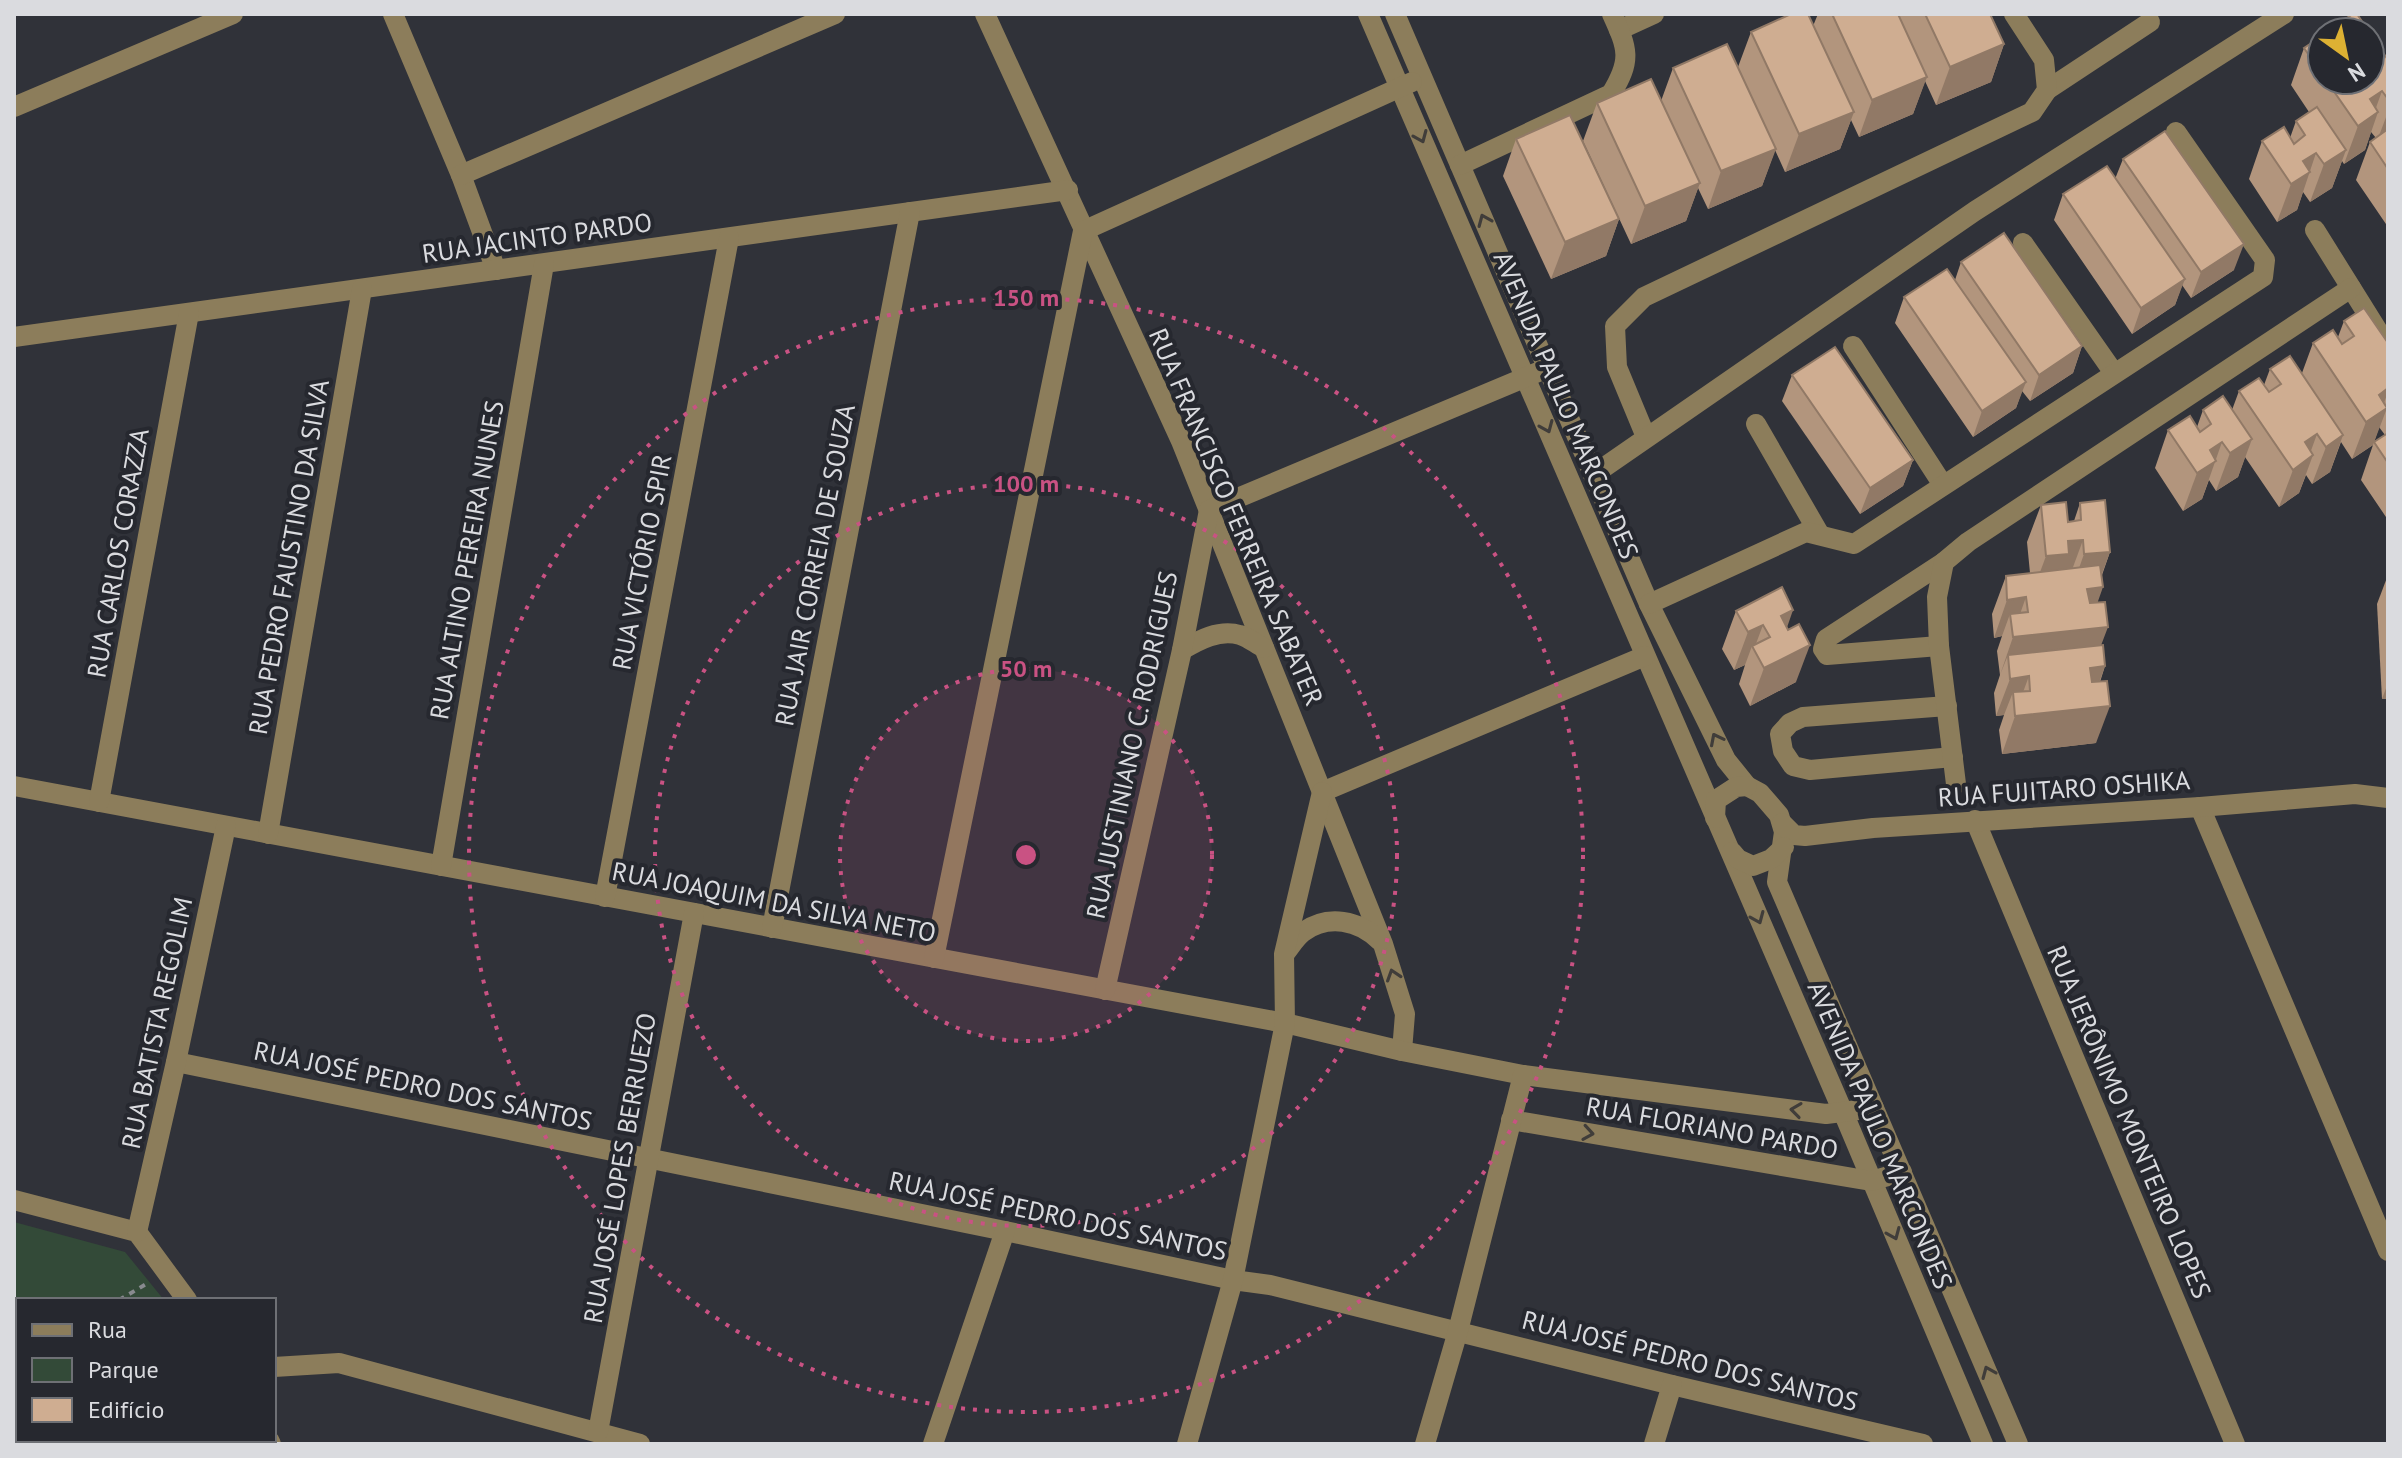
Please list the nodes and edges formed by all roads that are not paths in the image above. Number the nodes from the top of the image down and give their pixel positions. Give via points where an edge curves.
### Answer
1 (233, 14) edge
2 (393, 14) edge
3 (835, 14) edge
4 (985, 14) edge
5 (1368, 14) edge
6 (1395, 14) edge
7 (1654, 14) edge
8 (2014, 14) edge
9 (2284, 14) edge
10 (1616, 22) edge
11 (2150, 22) dead end
12 (1423, 77) junction
13 (1400, 88) junction
14 (2047, 90) junction
15 (14, 107) edge
16 (2176, 132) dead end
17 (1460, 165) junction
18 (461, 175) junction
19 (1068, 190) junction
20 (910, 212) junction
21 (2315, 230) dead end
22 (1083, 231) junction
23 (729, 238) junction
24 (2023, 243) dead end
25 (544, 264) junction
26 (496, 270) junction
27 (2351, 288) junction
28 (362, 289) junction
29 (189, 313) junction
30 (14, 337) edge
31 (1853, 346) dead end
32 (2388, 347) edge
33 (1548, 368) junction
34 (2114, 373) junction
35 (1525, 378) junction
36 (1756, 424) dead end
37 (1646, 437) junction
38 (1593, 475) junction
39 (1943, 485) junction
40 (1209, 510) junction
41 (1820, 535) junction
42 (1944, 562) junction
43 (1649, 604) junction
44 (1939, 646) junction
45 (1264, 648) junction
46 (1182, 650) junction
47 (1645, 656) junction
48 (1947, 706) junction
49 (1953, 757) junction
50 (2388, 780) edge
51 (1956, 784) dead end
52 (14, 786) edge
53 (1747, 786) junction
54 (1322, 792) junction
55 (2355, 794) junction
56 (2388, 798) edge
57 (99, 802) junction
58 (2200, 807) junction
59 (1715, 818) junction
60 (1975, 820) junction
61 (1782, 823) junction
62 (226, 826) junction
63 (268, 834) junction
64 (1727, 846) junction
65 (1784, 847) junction
66 (441, 866) junction
67 (605, 897) junction
68 (694, 913) junction
69 (772, 928) junction
70 (1383, 944) junction
71 (1284, 954) junction
72 (934, 958) junction
73 (1105, 990) junction
74 (1285, 1023) junction
75 (1402, 1051) junction
76 (176, 1062) junction
77 (1523, 1075) junction
78 (1874, 1108) junction
79 (1843, 1112) junction
80 (1511, 1120) junction
81 (648, 1158) junction
82 (1902, 1172) junction
83 (1871, 1181) junction
84 (14, 1200) edge
85 (1005, 1231) junction
86 (137, 1232) junction
87 (2388, 1251) edge
88 (1233, 1280) junction
89 (186, 1298) edge
90 (1458, 1331) junction
91 (276, 1367) edge
92 (1672, 1385) junction
93 (598, 1432) junction
94 (640, 1444) edge
95 (933, 1444) edge
96 (1187, 1444) edge
97 (1425, 1444) edge
98 (1654, 1444) edge
99 (1923, 1444) edge
100 (1983, 1444) edge
101 (2018, 1444) edge
102 (2235, 1444) edge

1 - 15 street
2 - 18 street
3 - 18 street
4 - 19 street, RUA FRANCISCO FERREIRA SABATER
5 - 13 street, AVENIDA PAULO MARCONDES
6 - 12 street, AVENIDA PAULO MARCONDES
7 - 10 street
8 - 14 street via 2044,60
9 - 37 street via 1975,211
10 - 17 street via 1627,55 1624,74 1611,94
11 - 14 street
12 - 13 street
12 - 17 street, AVENIDA PAULO MARCONDES
13 - 22 street
13 -> 35 street, AVENIDA PAULO MARCONDES
14 - 37 street via 2032,112 1644,297 1615,326 1617,367
16 - 34 street via 2265,260 2263,277
33 -> 17 street, AVENIDA PAULO MARCONDES
18 - 26 street
19 - 20 street, RUA JACINTO PARDO
19 - 22 street, RUA FRANCISCO FERREIRA SABATER
20 - 23 street, RUA JACINTO PARDO
20 - 69 street, RUA JAIR CORREIA DE SOUZA
21 - 27 street
22 - 40 street, RUA FRANCISCO FERREIRA SABATER
22 - 72 street
23 - 25 street, RUA JACINTO PARDO
23 - 67 street, RUA VICTÓRIO SPIR
24 - 34 street
25 - 26 street, RUA JACINTO PARDO
25 - 66 street, RUA ALTINO PEREIRA NUNES
26 - 28 street, RUA JACINTO PARDO
27 - 32 street
27 - 42 street
28 - 29 street, RUA JACINTO PARDO
28 - 63 street, RUA PEDRO FAUSTINO DA SILVA
29 - 30 street, RUA JACINTO PARDO
29 - 57 street, RUA CARLOS CORAZZA
31 - 39 street
33 - 35 street
33 - 38 street, AVENIDA PAULO MARCONDES
34 - 39 street
35 - 40 street
35 -> 47 street, AVENIDA PAULO MARCONDES
36 - 41 street
37 - 38 street
38 - 43 street, AVENIDA PAULO MARCONDES
39 - 41 street via 1854,544
40 - 45 street, RUA FRANCISCO FERREIRA SABATER
40 - 46 street, RUA JUSTINIANO C. RODRIGUES
41 - 43 street via 1806,532
42 - 44 street via 1937,597
42 - 44 street via 1826,639 1823,649 1827,655
53 -> 43 street, AVENIDA PAULO MARCONDES via 1726,760
44 - 48 street
45 - 46 street via 1239,635 1222,634
45 - 54 street, RUA FRANCISCO FERREIRA SABATER
46 - 73 street, RUA JUSTINIANO C. RODRIGUES
47 - 54 street
47 - 59 street, AVENIDA PAULO MARCONDES
48 - 49 street
48 - 49 street via 1803,717 1780,734 1793,766 1810,770
49 - 51 street
50 - 55 street
52 - 57 street, RUA JOAQUIM DA SILVA NETO
53 - 59 street via 1716,800
53 - 61 street, AVENIDA PAULO MARCONDES via 1760,793
54 - 70 street, RUA FRANCISCO FERREIRA SABATER
54 - 71 street
55 - 56 street
55 - 58 street, RUA FUJITARO OSHIKA
57 - 62 street, RUA JOAQUIM DA SILVA NETO
58 - 60 street, RUA FUJITARO OSHIKA
58 - 87 street
59 - 64 street, AVENIDA PAULO MARCONDES
60 - 61 street, RUA FUJITARO OSHIKA via 1805,836 1794,835
60 - 102 street, RUA JERÔNIMO MONTEIRO LOPES
61 - 65 street, AVENIDA PAULO MARCONDES
62 - 63 street, RUA JOAQUIM DA SILVA NETO
62 - 76 street, RUA BATISTA REGOLIM
63 - 66 street, RUA JOAQUIM DA SILVA NETO
64 - 65 street via 1753,866
64 -> 79 street, AVENIDA PAULO MARCONDES
65 - 78 street, AVENIDA PAULO MARCONDES via 1777,882
66 - 67 street, RUA JOAQUIM DA SILVA NETO
67 - 68 street, RUA JOAQUIM DA SILVA NETO
68 - 69 street, RUA JOAQUIM DA SILVA NETO
68 - 81 street, RUA JOSÉ LOPES BERRUEZO
69 - 72 street, RUA JOAQUIM DA SILVA NETO
70 - 71 street via 1361,926 1341,921 1318,924
75 -> 70 street, RUA FRANCISCO FERREIRA SABATER via 1405,1014
71 - 74 street
72 - 73 street, RUA JOAQUIM DA SILVA NETO
73 - 74 street, RUA JOAQUIM DA SILVA NETO
74 - 75 street, RUA JOAQUIM DA SILVA NETO
74 - 88 street
75 - 77 street, RUA JOAQUIM DA SILVA NETO
76 - 81 street, RUA JOSÉ PEDRO DOS SANTOS
76 - 86 street, RUA BATISTA REGOLIM
79 -> 77 street, RUA FLORIANO PARDO
77 - 80 street
78 - 79 street, RUA FLORIANO PARDO
78 - 82 street, AVENIDA PAULO MARCONDES
79 - 83 street, AVENIDA PAULO MARCONDES
80 -> 83 street, RUA FLORIANO PARDO
80 - 90 street
81 - 85 street, RUA JOSÉ PEDRO DOS SANTOS
81 - 93 street, RUA JOSÉ LOPES BERRUEZO
82 - 83 street, RUA FLORIANO PARDO
101 -> 82 street, AVENIDA PAULO MARCONDES
83 -> 100 street, AVENIDA PAULO MARCONDES
84 - 86 street
85 - 88 street, RUA JOSÉ PEDRO DOS SANTOS
85 - 95 street
86 - 89 street
88 - 90 street, RUA JOSÉ PEDRO DOS SANTOS
88 - 96 street
90 - 92 street, RUA JOSÉ PEDRO DOS SANTOS
90 - 97 street
91 - 93 street via 339,1363
92 - 98 street
92 - 99 street, RUA JOSÉ PEDRO DOS SANTOS
93 - 94 street

